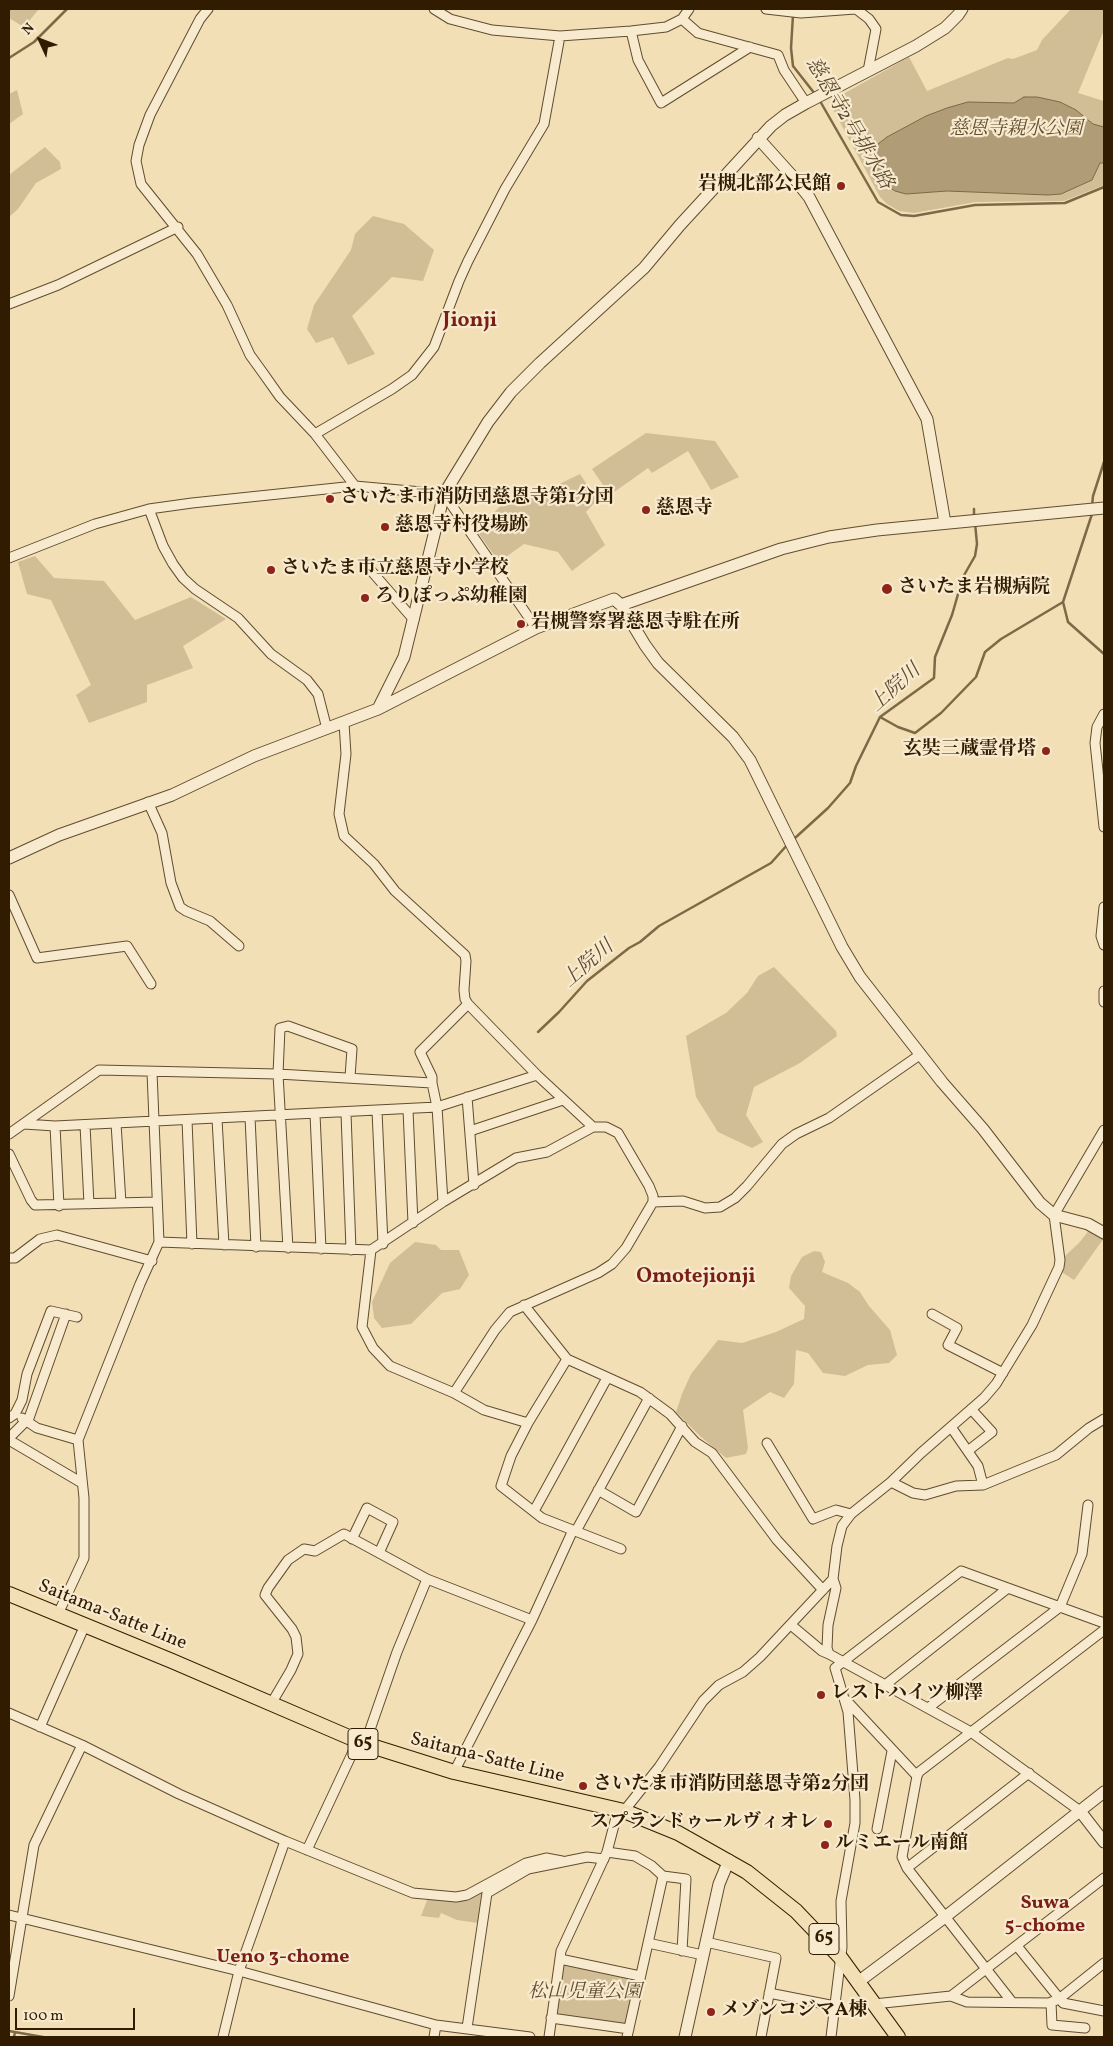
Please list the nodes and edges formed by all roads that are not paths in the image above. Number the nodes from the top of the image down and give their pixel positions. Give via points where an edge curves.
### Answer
1 (208, 9) edge
2 (434, 9) edge
3 (689, 9) edge
4 (766, 9) edge
5 (856, 9) edge
6 (962, 9) edge
7 (682, 19) junction
8 (631, 31) junction
9 (560, 36) junction
10 (750, 47) junction
11 (868, 71) junction
12 (814, 99) junction
13 (758, 138) junction
14 (178, 227) junction
15 (9, 304) edge
16 (314, 434) junction
17 (355, 486) junction
18 (444, 494) junction
19 (1104, 508) edge
20 (150, 510) junction
21 (946, 523) junction
22 (9, 558) edge
23 (367, 566) dead end
24 (621, 605) junction
25 (414, 620) junction
26 (536, 628) junction
27 (378, 709) junction
28 (1104, 714) edge
29 (344, 723) junction
30 (327, 729) junction
31 (148, 802) junction
32 (1104, 827) edge
33 (9, 858) edge
34 (9, 895) edge
35 (1104, 907) edge
36 (1104, 945) edge
37 (238, 946) dead end
38 (151, 984) dead end
39 (1104, 990) edge
40 (1104, 1002) edge
41 (468, 1004) junction
42 (921, 1054) junction
43 (152, 1072) junction
44 (278, 1074) junction
45 (537, 1075) junction
46 (350, 1078) junction
47 (432, 1084) junction
48 (467, 1097) junction
49 (563, 1100) junction
50 (437, 1107) junction
51 (408, 1110) junction
52 (377, 1111) junction
53 (346, 1113) junction
54 (315, 1114) junction
55 (282, 1116) junction
56 (250, 1117) junction
57 (217, 1119) junction
58 (187, 1120) junction
59 (154, 1122) junction
60 (116, 1123) junction
61 (24, 1124) junction
62 (85, 1125) junction
63 (55, 1126) junction
64 (593, 1127) junction
65 (1104, 1130) edge
66 (470, 1131) junction
67 (9, 1134) edge
68 (9, 1154) edge
69 (474, 1184) junction
70 (157, 1202) junction
71 (443, 1202) junction
72 (653, 1202) junction
73 (120, 1203) junction
74 (90, 1204) junction
75 (58, 1206) junction
76 (1054, 1215) junction
77 (413, 1223) junction
78 (1104, 1233) edge
79 (159, 1242) junction
80 (192, 1244) junction
81 (383, 1244) junction
82 (224, 1245) junction
83 (256, 1247) junction
84 (288, 1248) junction
85 (321, 1249) junction
86 (351, 1250) junction
87 (371, 1250) junction
88 (9, 1258) edge
89 (152, 1262) junction
90 (524, 1305) junction
91 (66, 1314) junction
92 (932, 1314) dead end
93 (77, 1317) dead end
94 (567, 1359) junction
95 (1003, 1373) junction
96 (607, 1378) junction
97 (454, 1393) junction
98 (649, 1398) junction
99 (971, 1409) junction
100 (12, 1416) edge
101 (1104, 1419) edge
102 (26, 1421) junction
103 (528, 1423) junction
104 (682, 1426) junction
105 (951, 1427) junction
106 (9, 1439) edge
107 (78, 1440) junction
108 (767, 1443) dead end
109 (969, 1450) junction
110 (891, 1482) junction
111 (82, 1483) junction
112 (983, 1485) junction
113 (598, 1490) junction
114 (1088, 1505) dead end
115 (534, 1512) junction
116 (851, 1514) junction
117 (575, 1530) junction
118 (352, 1539) junction
119 (621, 1549) dead end
120 (379, 1553) junction
121 (833, 1578) junction
122 (427, 1579) junction
123 (1008, 1588) junction
124 (823, 1590) junction
125 (9, 1594) edge
126 (1060, 1607) junction
127 (58, 1614) junction
128 (532, 1620) junction
129 (1104, 1623) edge
130 (85, 1625) junction
131 (791, 1626) junction
132 (1104, 1630) edge
133 (829, 1654) junction
134 (843, 1662) junction
135 (886, 1685) junction
136 (844, 1698) junction
137 (271, 1704) junction
138 (928, 1708) junction
139 (9, 1713) edge
140 (40, 1727) junction
141 (971, 1732) junction
142 (361, 1743) junction
143 (82, 1745) junction
144 (892, 1751) junction
145 (454, 1772) junction
146 (1029, 1773) junction
147 (917, 1776) junction
148 (1104, 1792) edge
149 (621, 1811) junction
150 (1080, 1811) junction
151 (877, 1829) dead end
152 (285, 1841) junction
153 (1104, 1842) edge
154 (307, 1850) junction
155 (606, 1856) junction
156 (729, 1860) junction
157 (562, 1861) junction
158 (907, 1868) junction
159 (663, 1876) junction
160 (1104, 1878) edge
161 (9, 1915) edge
162 (21, 1916) junction
163 (945, 1917) junction
164 (706, 1942) junction
165 (648, 1944) junction
166 (1017, 1946) junction
167 (682, 1950) junction
168 (703, 1955) junction
169 (840, 1957) junction
170 (560, 1960) junction
171 (1104, 1964) edge
172 (986, 1970) junction
173 (239, 1971) junction
174 (640, 1976) junction
175 (858, 1982) junction
176 (769, 1993) junction
177 (9, 1996) edge
178 (951, 1996) junction
179 (1055, 2000) junction
180 (1012, 2002) junction
181 (874, 2004) junction
182 (835, 2006) junction
183 (1104, 2011) edge
184 (551, 2018) junction
185 (436, 2025) junction
186 (467, 2028) junction
187 (1085, 2028) dead end
188 (628, 2033) edge
189 (223, 2037) edge
190 (434, 2037) edge
191 (530, 2037) edge
192 (549, 2037) edge
193 (685, 2037) edge
194 (761, 2037) edge
195 (832, 2037) edge
196 (898, 2037) edge

1 - 14 street via 150,115 136,161 141,184
2 - 9 street via 450,19 483,28
3 - 7 street
4 - 5 street via 801,13
5 - 11 street via 876,29
6 - 11 street via 945,28
7 - 8 street via 666,27
7 - 10 street via 698,33
8 - 9 street
8 - 10 street via 638,60 661,103
9 - 16 street via 544,124 505,189 473,252 434,347 412,375
10 - 12 street via 778,55 784,70
11 - 12 street
12 - 13 street via 785,115
13 - 18 street via 626,287 511,392 488,422
13 - 21 street via 808,197 927,419
14 - 15 street via 58,285
14 - 16 street via 227,305 254,361 280,397
16 - 17 street
17 - 18 street
17 - 20 street
18 - 25 street
18 - 26 street
19 - 21 street
20 - 22 street via 95,524
20 - 30 street via 172,564 195,589 238,618 271,654 307,680 318,694
21 - 24 street via 829,538 781,549
23 - 25 street
24 - 26 street via 614,599 608,600
24 - 42 street via 658,663 733,737 750,760 842,947 860,977
25 - 27 street via 404,657
26 - 27 street
27 - 29 street
28 - 32 street via 1097,727 1095,743
29 - 30 street
29 - 41 street via 346,754 339,814 344,836 374,864 395,891 465,955 464,990
30 - 31 street via 254,756 205,780
31 - 33 street via 59,835
31 - 37 street via 162,833 171,883 180,907 210,921
34 - 38 street via 37,958 127,946
35 - 36 street via 1101,936
39 - 40 street
41 - 45 street
41 - 47 street via 420,1052 432,1076
42 - 72 street via 829,1118 782,1144 741,1192 720,1207 704,1208 682,1201
42 - 76 street via 1040,1203
43 - 44 street
43 - 59 street
43 - 61 street via 99,1070
44 - 46 street
44 - 46 street via 280,1031 282,1026 288,1026 352,1049
44 - 55 street
45 - 48 street
45 - 49 street
46 - 47 street
47 - 50 street
48 - 50 street
48 - 66 street
49 - 64 street
49 - 66 street
50 - 51 street
50 - 71 street
51 - 52 street
51 - 77 street
52 - 53 street
52 - 81 street
53 - 54 street
53 - 86 street
54 - 55 street
54 - 85 street
55 - 56 street
55 - 84 street
56 - 57 street
56 - 83 street
57 - 58 street
57 - 82 street
58 - 59 street
58 - 80 street
59 - 60 street
59 - 70 street
60 - 62 street
60 - 73 street
61 - 63 street
61 - 67 street
62 - 63 street
62 - 74 street
63 - 75 street
64 - 69 street via 547,1152 516,1158
64 - 72 street via 606,1126 618,1133 650,1186
65 - 76 street
66 - 69 street
68 - 75 street via 30,1200 36,1205
69 - 71 street
70 - 73 street
70 - 79 street
71 - 77 street
72 - 90 street via 626,1248 612,1264
73 - 74 street
74 - 75 street
76 - 78 street via 1088,1224
76 - 95 street via 1059,1267 1032,1325
77 - 81 street
79 - 80 street
79 - 89 street
80 - 82 street
81 - 87 street
82 - 83 street
83 - 84 street
84 - 85 street
85 - 86 street
86 - 87 street
87 - 97 street via 362,1328 373,1348 390,1366
88 - 89 street via 15,1258 46,1237 57,1234
89 - 107 street via 140,1284
90 - 94 street
90 - 97 street via 505,1318
91 - 93 street
91 - 100 street via 51,1311 27,1374 22,1400
91 - 102 street
92 - 95 street via 957,1328 948,1345
94 - 96 street
94 - 103 street
95 - 99 street
96 - 98 street
96 - 115 street
97 - 103 street via 484,1410
98 - 104 street
98 - 113 street
99 - 105 street
99 - 109 street via 992,1432
100 - 102 street
101 - 112 street via 1056,1455
102 - 106 street
102 - 107 street via 36,1428
103 - 115 street via 502,1477 501,1486
104 - 113 street via 636,1512
104 - 124 street via 695,1442 712,1454 777,1540
105 - 109 street
105 - 110 street
106 - 111 street
107 - 111 street
108 - 116 street via 813,1519 836,1510
109 - 112 street
110 - 112 street via 925,1495 956,1486
110 - 116 street
111 - 127 street via 84,1558
113 - 117 street
114 - 126 street via 1082,1554
115 - 117 street
116 - 121 street via 842,1526
117 - 119 street
117 - 128 street
118 - 120 street
118 - 120 street via 367,1508 393,1522
118 - 137 street via 344,1534 315,1551 304,1548 288,1560 268,1588 265,1595 296,1636 298,1654
120 - 122 street
121 - 124 street
121 - 133 street via 836,1588 828,1625
122 - 128 street
122 - 142 street
123 - 126 street
123 - 134 street via 961,1571
123 - 135 street
124 - 131 street
125 - 127 main road, Saitama-Satte Line / 65
126 - 129 street
126 - 138 street
127 - 130 main road, Saitama-Satte Line / 65
128 - 145 street
130 - 137 main road, Saitama-Satte Line / 65
130 - 140 street
131 - 133 street
131 - 149 street via 743,1672 719,1685 703,1701 659,1767
132 - 141 street
133 - 134 street
134 - 135 street
134 - 136 street via 835,1668
135 - 138 street
136 - 144 street
136 - 169 street via 848,1712 855,1823 841,1901
137 - 142 main road, Saitama-Satte Line / 65
138 - 141 street
139 - 140 street
140 - 143 street
141 - 146 street
141 - 147 street
142 - 145 main road, Saitama-Satte Line / 65
142 - 154 street
143 - 152 street via 179,1794
143 - 162 street via 34,1844
144 - 147 street
144 - 151 street
145 - 149 main road, Saitama-Satte Line / 65
146 - 150 street
146 - 158 street
147 - 158 street via 902,1856
148 - 150 street
149 - 155 street
149 - 156 main road, Saitama-Satte Line / 65 via 678,1832
150 - 153 street
150 - 163 street
152 - 154 street
152 - 173 street
154 - 157 street via 413,1893 456,1897 468,1895 526,1863 546,1858
155 - 157 street
155 - 159 street via 635,1856
155 - 170 street
156 - 164 street via 719,1884
156 - 169 main road, Saitama-Satte Line / 65 via 779,1896
157 - 186 street via 528,1869 487,1893
158 - 163 street
159 - 165 street
159 - 167 street via 686,1879
160 - 166 street
161 - 162 street
162 - 173 street
162 - 177 street
163 - 172 street
163 - 175 street
164 - 168 street
164 - 176 street via 776,1958
165 - 167 street
165 - 174 street
166 - 172 street
166 - 179 street
167 - 168 street
168 - 193 street
169 - 175 main road, Saitama-Satte Line / 65
169 - 182 street
170 - 174 street
170 - 184 street
171 - 179 street
172 - 178 street
172 - 180 street
173 - 185 street
173 - 189 street
174 - 188 street
175 - 181 main road, Saitama-Satte Line / 65
176 - 182 street
176 - 194 street
178 - 180 street via 967,2002
178 - 181 street
179 - 180 street
179 - 183 street
179 - 187 street via 1052,2025
181 - 196 main road, Saitama-Satte Line / 65
182 - 195 street
184 - 188 street
184 - 192 street
185 - 186 street
185 - 190 street
186 - 191 street

